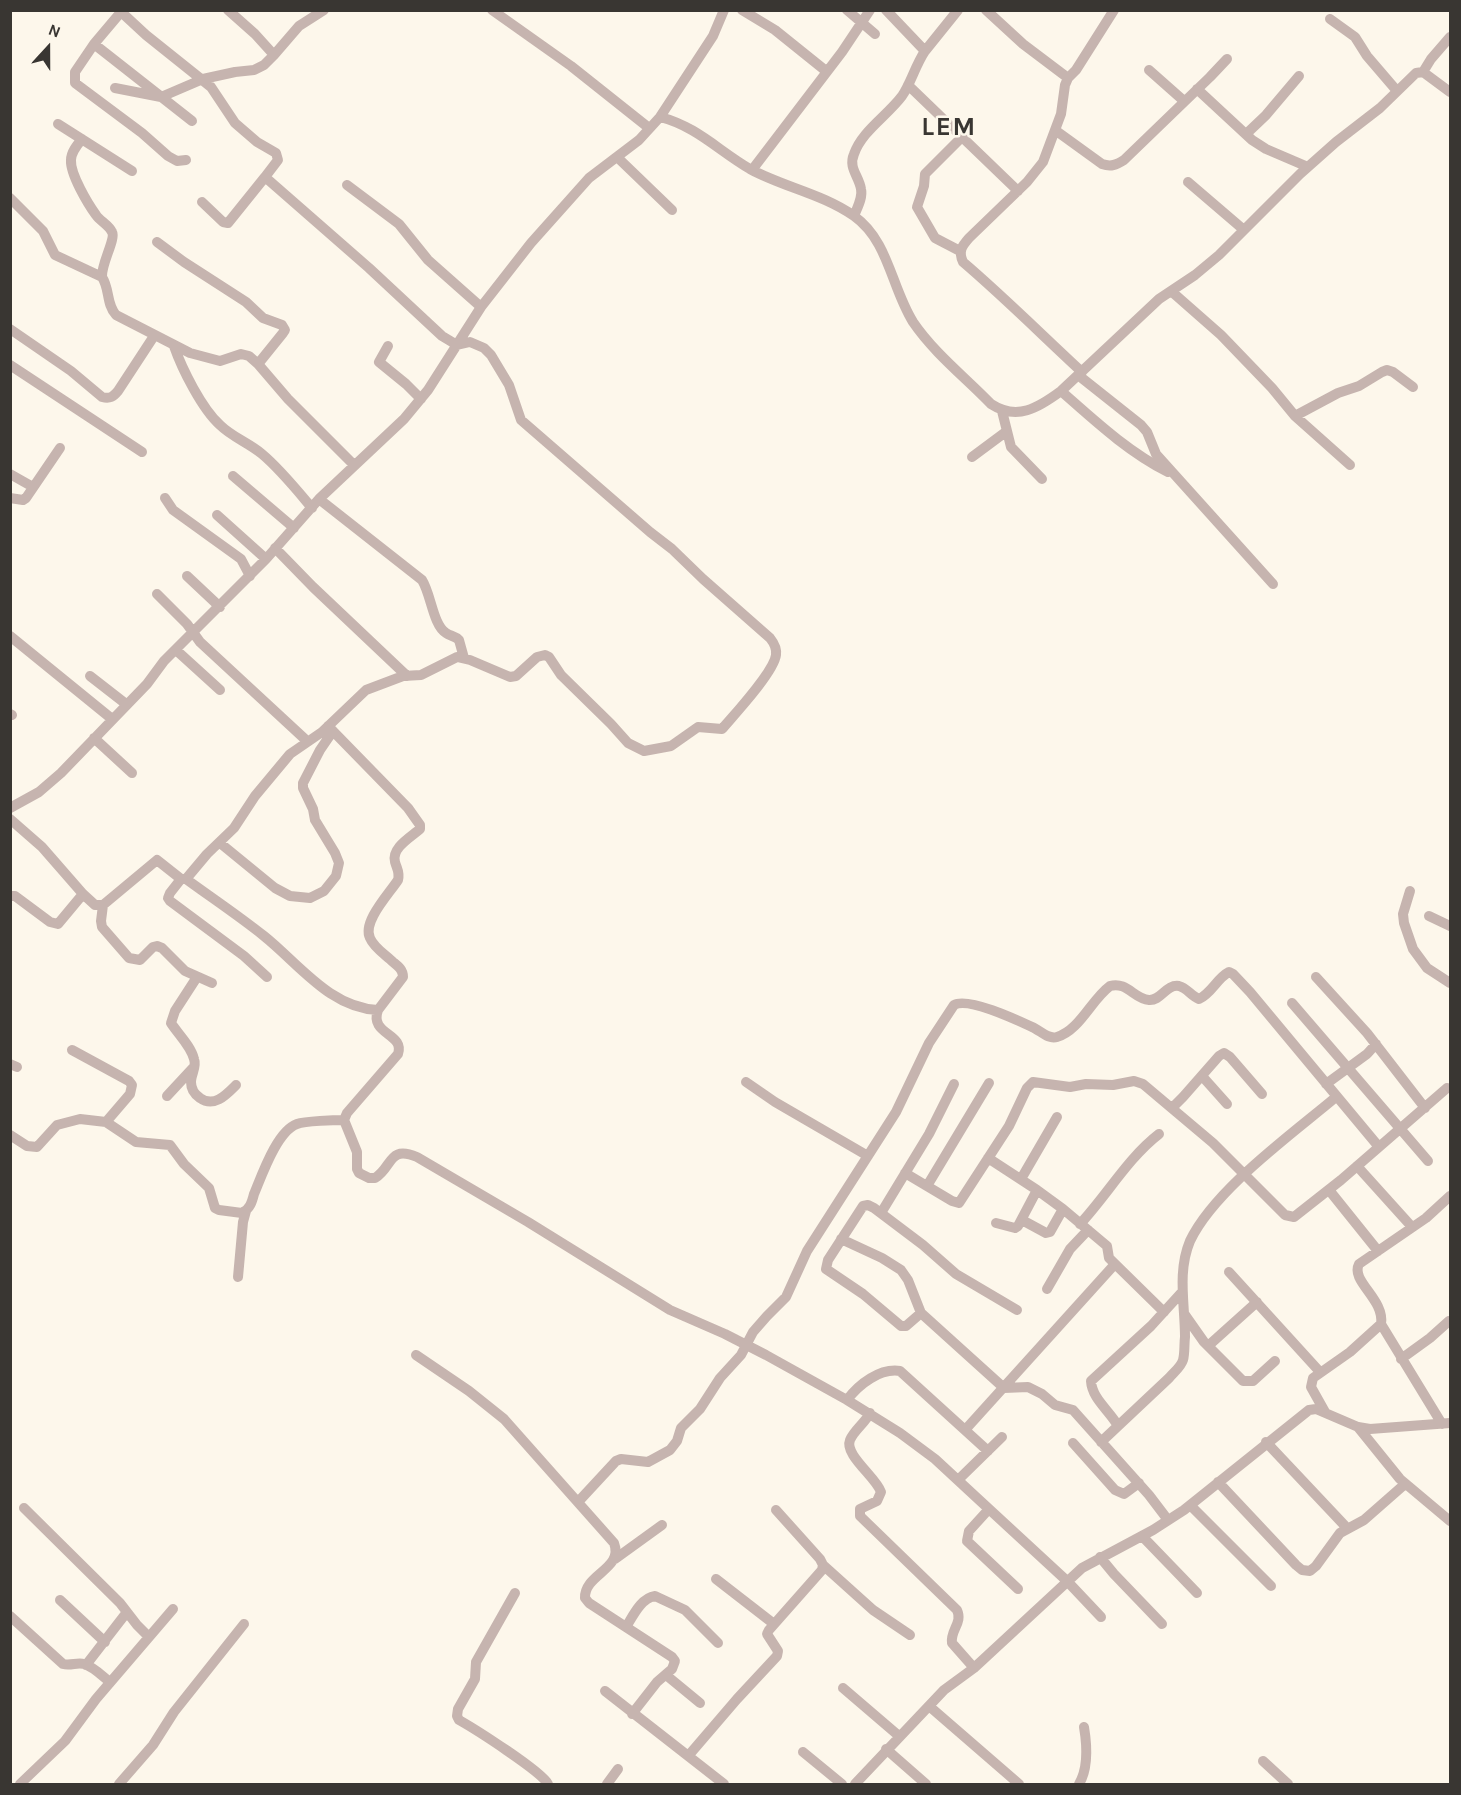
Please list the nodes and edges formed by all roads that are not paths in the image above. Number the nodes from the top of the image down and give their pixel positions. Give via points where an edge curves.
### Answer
1 (228, 10) edge
2 (307, 10) edge
3 (492, 10) edge
4 (724, 10) edge
5 (742, 10) edge
6 (847, 10) edge
7 (870, 10) edge
8 (958, 10) edge
9 (986, 10) edge
10 (1113, 10) edge
11 (120, 11) edge
12 (887, 11) edge
13 (321, 13) edge
14 (1330, 19) dead end
15 (861, 21) junction
16 (875, 34) dead end
17 (1450, 37) edge
18 (94, 44) junction
19 (925, 51) junction
20 (274, 56) junction
21 (1227, 59) dead end
22 (1149, 70) dead end
23 (826, 71) junction
24 (1423, 72) junction
25 (1299, 76) dead end
26 (1068, 78) junction
27 (203, 80) junction
28 (908, 85) junction
29 (115, 88) dead end
30 (1197, 89) junction
31 (1397, 91) junction
32 (1450, 92) edge
33 (161, 97) junction
34 (1184, 101) junction
35 (660, 117) junction
36 (192, 121) dead end
37 (58, 123) dead end
38 (649, 128) junction
39 (1055, 130) junction
40 (1246, 134) junction
41 (962, 137) junction
42 (82, 139) junction
43 (617, 157) junction
44 (186, 160) dead end
45 (1308, 167) junction
46 (752, 170) junction
47 (132, 171) dead end
48 (265, 177) junction
49 (1188, 182) dead end
50 (347, 185) dead end
51 (1018, 191) junction
52 (10, 198) edge
53 (202, 202) dead end
54 (672, 210) dead end
55 (854, 216) junction
56 (1244, 230) junction
57 (157, 242) dead end
58 (960, 251) junction
59 (102, 277) junction
60 (1171, 291) junction
61 (481, 307) junction
62 (10, 329) edge
63 (154, 336) junction
64 (457, 345) junction
65 (174, 346) junction
66 (388, 346) dead end
67 (258, 364) junction
68 (10, 365) edge
69 (1080, 374) junction
70 (1413, 387) dead end
71 (1061, 391) junction
72 (421, 399) junction
73 (1002, 411) junction
74 (1295, 416) junction
75 (1007, 431) junction
76 (60, 448) dead end
77 (142, 452) dead end
78 (972, 457) dead end
79 (354, 465) junction
80 (1350, 465) dead end
81 (10, 474) edge
82 (1173, 474) junction
83 (233, 476) dead end
84 (1042, 479) dead end
85 (33, 487) junction
86 (10, 498) edge
87 (165, 498) dead end
88 (316, 503) junction
89 (217, 515) dead end
90 (294, 528) junction
91 (275, 548) junction
92 (266, 559) junction
93 (187, 576) dead end
94 (250, 576) junction
95 (1273, 584) dead end
96 (157, 594) dead end
97 (220, 607) junction
98 (193, 633) junction
99 (10, 636) edge
100 (176, 650) junction
101 (464, 658) junction
102 (90, 676) dead end
103 (407, 676) junction
104 (220, 690) dead end
105 (126, 704) junction
106 (112, 719) junction
107 (330, 728) junction
108 (94, 738) junction
109 (307, 741) junction
110 (132, 773) dead end
111 (10, 808) edge
112 (10, 819) edge
113 (220, 843) junction
114 (183, 879) junction
115 (1410, 891) dead end
116 (83, 894) junction
117 (10, 896) edge
118 (104, 905) junction
119 (1429, 916) dead end
120 (1450, 926) edge
121 (197, 977) junction
122 (267, 977) dead end
123 (1316, 977) dead end
124 (212, 983) dead end
125 (1450, 984) edge
126 (1292, 1003) dead end
127 (378, 1010) junction
128 (1376, 1044) junction
129 (72, 1050) dead end
130 (195, 1065) junction
131 (1347, 1066) junction
132 (1203, 1076) junction
133 (746, 1082) dead end
134 (989, 1083) dead end
135 (954, 1084) dead end
136 (1326, 1084) junction
137 (236, 1085) dead end
138 (1447, 1088) dead end
139 (1262, 1094) dead end
140 (167, 1096) dead end
141 (1336, 1096) junction
142 (1227, 1104) dead end
143 (1173, 1107) junction
144 (1425, 1107) junction
145 (1057, 1117) dead end
146 (344, 1120) junction
147 (106, 1122) junction
148 (1400, 1129) junction
149 (1159, 1134) dead end
150 (10, 1135) edge
151 (1380, 1147) junction
152 (868, 1156) junction
153 (988, 1158) junction
154 (1428, 1161) dead end
155 (1357, 1166) junction
156 (905, 1173) junction
157 (1245, 1174) junction
158 (1021, 1179) junction
159 (927, 1186) junction
160 (1037, 1190) junction
161 (1329, 1190) junction
162 (1450, 1196) edge
163 (1063, 1209) junction
164 (246, 1211) junction
165 (881, 1213) junction
166 (1022, 1220) junction
167 (996, 1223) dead end
168 (1084, 1227) junction
169 (1412, 1227) junction
170 (841, 1239) junction
171 (1378, 1251) junction
172 (1115, 1264) junction
173 (1229, 1272) dead end
174 (238, 1277) dead end
175 (1047, 1289) dead end
176 (1182, 1292) junction
177 (1257, 1302) junction
178 (1017, 1310) dead end
179 (1164, 1312) junction
180 (921, 1313) junction
181 (1184, 1314) junction
182 (1449, 1321) edge
183 (1381, 1324) junction
184 (746, 1345) junction
185 (1208, 1346) junction
186 (416, 1355) dead end
187 (1401, 1359) junction
188 (1275, 1361) dead end
189 (1320, 1372) junction
190 (1004, 1388) junction
191 (847, 1400) junction
192 (1325, 1412) junction
193 (870, 1413) junction
194 (1448, 1425) edge
195 (1118, 1426) junction
196 (1358, 1427) junction
197 (966, 1430) junction
198 (1002, 1437) dead end
199 (1101, 1442) junction
200 (1266, 1442) junction
201 (1073, 1443) dead end
202 (988, 1451) junction
203 (958, 1480) junction
204 (1218, 1482) junction
205 (1139, 1483) junction
206 (1405, 1484) junction
207 (578, 1502) junction
208 (1190, 1505) junction
209 (24, 1508) dead end
210 (990, 1509) junction
211 (776, 1510) dead end
212 (1168, 1520) junction
213 (1450, 1521) edge
214 (662, 1526) dead end
215 (1347, 1528) junction
216 (1142, 1536) junction
217 (1100, 1557) junction
218 (615, 1559) junction
219 (823, 1565) junction
220 (716, 1579) dead end
221 (1067, 1581) junction
222 (1271, 1586) dead end
223 (1018, 1588) dead end
224 (515, 1593) dead end
225 (1197, 1593) dead end
226 (60, 1600) dead end
227 (173, 1609) dead end
228 (127, 1612) junction
229 (10, 1616) edge
230 (1101, 1617) dead end
231 (244, 1624) dead end
232 (774, 1624) junction
233 (1162, 1624) dead end
234 (626, 1627) junction
235 (910, 1635) dead end
236 (149, 1637) junction
237 (105, 1642) junction
238 (718, 1643) dead end
239 (86, 1665) junction
240 (974, 1668) junction
241 (666, 1675) junction
242 (110, 1682) junction
243 (843, 1688) dead end
244 (604, 1691) dead end
245 (700, 1703) dead end
246 (929, 1706) junction
247 (632, 1714) junction
248 (1084, 1727) dead end
249 (899, 1737) junction
250 (886, 1749) junction
251 (803, 1752) dead end
252 (689, 1755) junction
253 (1263, 1761) dead end
254 (618, 1769) dead end
255 (856, 1784) edge
256 (20, 1785) edge
257 (119, 1785) edge
258 (548, 1785) edge
259 (607, 1785) edge
260 (724, 1785) edge
261 (842, 1785) edge
262 (926, 1785) edge
263 (1019, 1785) edge
264 (1079, 1785) edge
265 (1288, 1785) edge

1 - 20 street
2 - 13 street
3 - 38 street
4 - 35 street via 713,36
5 - 23 street via 775,30
6 - 15 street
7 - 15 street
8 - 19 street
9 - 26 street
10 - 26 street
11 - 18 street
11 - 27 street
12 - 19 street
13 - 20 street via 299,26
14 - 31 street via 1355,37
15 - 16 street
15 - 23 street
17 - 24 street
18 - 33 street
18 - 44 street via 75,72 75,82 168,156
19 - 28 street
20 - 27 street via 254,70
21 - 30 street
22 - 34 street
23 - 46 street
24 - 31 street via 1416,73
24 - 32 street
25 - 40 street
26 - 39 street
27 - 33 street
27 - 48 street via 218,95 235,123 278,156
28 - 41 street
28 - 55 street via 854,153 852,166 861,189
29 - 33 street
30 - 34 street
30 - 40 street
31 - 45 street
33 - 36 street
34 - 39 street via 1116,165 1102,164
35 - 38 street
35 - 46 street via 692,129
37 - 42 street
38 - 43 street
39 - 51 street via 1043,162
40 - 45 street via 1266,149
41 - 51 street
41 - 58 street via 925,174 917,207 934,238
42 - 47 street
42 - 59 street via 72,154 71,166 90,205 113,237
43 - 54 street
43 - 61 street via 589,178
45 - 56 street
46 - 55 street
48 - 53 street via 228,223
48 - 64 street via 442,336
49 - 56 street
50 - 61 street via 399,224 428,260
51 - 58 street via 977,229
52 - 59 street via 43,231 55,255
55 - 73 street via 877,240 914,323
56 - 60 street via 1195,275
57 - 67 street via 246,302 263,318 282,325 285,330
58 - 69 street via 963,262 1002,295
59 - 63 street via 116,315
60 - 69 street via 1139,316
60 - 74 street via 1244,358
61 - 64 street
62 - 63 street via 107,399 113,397
63 - 65 street
64 - 72 street
64 - 101 street via 470,342 491,354 509,385 521,420 672,549 770,638 776,650 768,672 722,729 698,727 671,746 644,751 628,743 561,675 549,657 541,655 510,677
65 - 67 street via 220,361 241,354
65 - 88 street via 187,378 219,425 260,452
66 - 72 street via 379,362
67 - 79 street
68 - 77 street
69 - 71 street
69 - 82 street via 1147,432 1156,454
70 - 74 street via 1387,370
71 - 73 street via 1046,402 1015,414
71 - 82 street via 1132,451
72 - 79 street via 389,435
73 - 75 street
74 - 80 street
75 - 78 street
75 - 84 street via 1011,447
76 - 85 street
79 - 88 street
81 - 85 street
82 - 95 street
83 - 90 street
85 - 86 street via 23,500
87 - 94 street via 172,510 241,559
88 - 90 street
88 - 101 street via 422,580 441,628 459,640
89 - 92 street
90 - 91 street
91 - 92 street
91 - 103 street
92 - 94 street
93 - 97 street
94 - 97 street
96 - 98 street
97 - 98 street
98 - 100 street
98 - 109 street
99 - 106 street
100 - 104 street
100 - 105 street
101 - 103 street via 449,659 420,675
102 - 105 street
103 - 107 street via 366,690
105 - 106 street
106 - 108 street
107 - 109 street
107 - 113 street via 303,783 315,820 339,863 334,880 324,891 310,898 290,896
107 - 127 street via 420,825 397,849 394,860 398,880 368,927 371,941 403,972 400,983
108 - 110 street
108 - 111 street via 49,784
109 - 113 street via 273,773
112 - 116 street via 42,847
113 - 114 street
114 - 118 street via 157,860
114 - 122 street via 170,893 170,901
114 - 127 street via 265,937 319,985 355,1006
115 - 125 street via 1403,914 1413,949 1427,968
116 - 117 street via 58,924
116 - 118 street via 95,905
118 - 121 street via 102,927 129,958 140,960 157,946 180,968
119 - 120 street
121 - 124 street
121 - 130 street via 171,1023 192,1052
123 - 128 street
126 - 131 street
127 - 146 street via 376,1022 400,1048
128 - 131 street
128 - 144 street
129 - 147 street via 132,1085 130,1094
130 - 137 street via 191,1086 202,1100 218,1100
130 - 140 street
131 - 136 street
131 - 148 street
132 - 139 street via 1224,1053
132 - 142 street
132 - 143 street
133 - 152 street
134 - 159 street
135 - 156 street
136 - 141 street
136 - 152 street via 1229,972 1199,999 1178,986 1149,1000 1122,985 1110,986 1073,1027 1052,1038 1031,1026 963,1002 954,1005 929,1043 896,1112
138 - 144 street
141 - 151 street
141 - 157 street
143 - 153 street via 1152,1089 1134,1081 1070,1087 1033,1082
143 - 157 street
144 - 148 street
145 - 158 street
146 - 164 street via 306,1122 289,1129 268,1160
146 - 184 street via 357,1152 359,1173 375,1178 395,1155 417,1157 670,1310
147 - 150 street via 67,1121 57,1125 37,1147 27,1146
147 - 164 street via 136,1142 170,1145 209,1188 215,1208
148 - 151 street
148 - 154 street
149 - 168 street via 1142,1148
151 - 155 street
152 - 184 street via 807,1251 786,1298 766,1316
153 - 158 street
153 - 159 street via 959,1203
155 - 161 street
155 - 169 street
156 - 159 street
156 - 165 street
157 - 161 street via 1290,1218
157 - 176 street via 1216,1204 1190,1242 1184,1259
158 - 160 street
160 - 163 street
160 - 166 street
161 - 171 street
162 - 169 street
163 - 166 street via 1050,1232 1040,1231
163 - 168 street
164 - 174 street
165 - 170 street via 863,1206
165 - 178 street via 956,1274
166 - 167 street via 1015,1228
168 - 172 street via 1107,1245
168 - 175 street
169 - 171 street
170 - 180 street via 901,1270
170 - 180 street via 826,1264 828,1273 901,1326
171 - 183 street via 1359,1264 1356,1272 1379,1306
172 - 179 street
172 - 190 street
173 - 177 street
176 - 179 street
176 - 181 street
177 - 185 street
177 - 189 street
179 - 195 street via 1091,1381 1098,1399
180 - 190 street
181 - 185 street
181 - 195 street via 1183,1359 1179,1368
182 - 187 street
183 - 187 street
183 - 189 street
184 - 191 street
184 - 207 street via 700,1409 681,1428 670,1450 648,1462 616,1461
185 - 188 street via 1248,1383
186 - 207 street via 504,1419
187 - 194 street
189 - 192 street via 1311,1387
190 - 197 street
190 - 199 street via 1028,1387 1055,1405 1073,1410
191 - 193 street
191 - 197 street via 871,1378 900,1371
192 - 196 street
192 - 200 street via 1309,1410
193 - 203 street
193 - 240 street via 849,1444 852,1454 881,1492 877,1501 860,1509 860,1516 957,1610 959,1622 952,1643
194 - 196 street via 1370,1430
195 - 199 street
196 - 206 street
197 - 202 street
198 - 202 street
199 - 205 street
200 - 204 street
200 - 215 street
201 - 205 street via 1115,1490 1124,1494
202 - 203 street
203 - 210 street
204 - 208 street
204 - 215 street via 1302,1570 1310,1571 1316,1566 1333,1540
205 - 212 street
206 - 213 street
206 - 215 street via 1364,1520
207 - 218 street via 614,1543
208 - 212 street
208 - 222 street
209 - 228 street
210 - 221 street
210 - 223 street via 969,1531 967,1540
211 - 219 street
212 - 216 street
214 - 218 street
216 - 217 street
216 - 225 street
217 - 221 street
217 - 233 street
218 - 234 street via 587,1587 585,1598
219 - 232 street
219 - 235 street via 873,1610
220 - 232 street
221 - 230 street
221 - 240 street
224 - 258 street via 476,1662 475,1679 457,1716
226 - 237 street
227 - 236 street
228 - 236 street
228 - 237 street
229 - 239 street via 63,1664
231 - 257 street
232 - 252 street via 767,1634 777,1656
234 - 238 street via 644,1600 655,1596 685,1610
234 - 241 street via 672,1657 674,1665
236 - 242 street
237 - 239 street
239 - 242 street
240 - 246 street
241 - 245 street
241 - 247 street
242 - 256 street via 64,1741
243 - 249 street
244 - 247 street
246 - 249 street
246 - 263 street
247 - 252 street
248 - 264 street via 1085,1764
249 - 250 street
250 - 255 street
250 - 262 street
251 - 261 street
252 - 260 street
253 - 265 street
254 - 259 street

